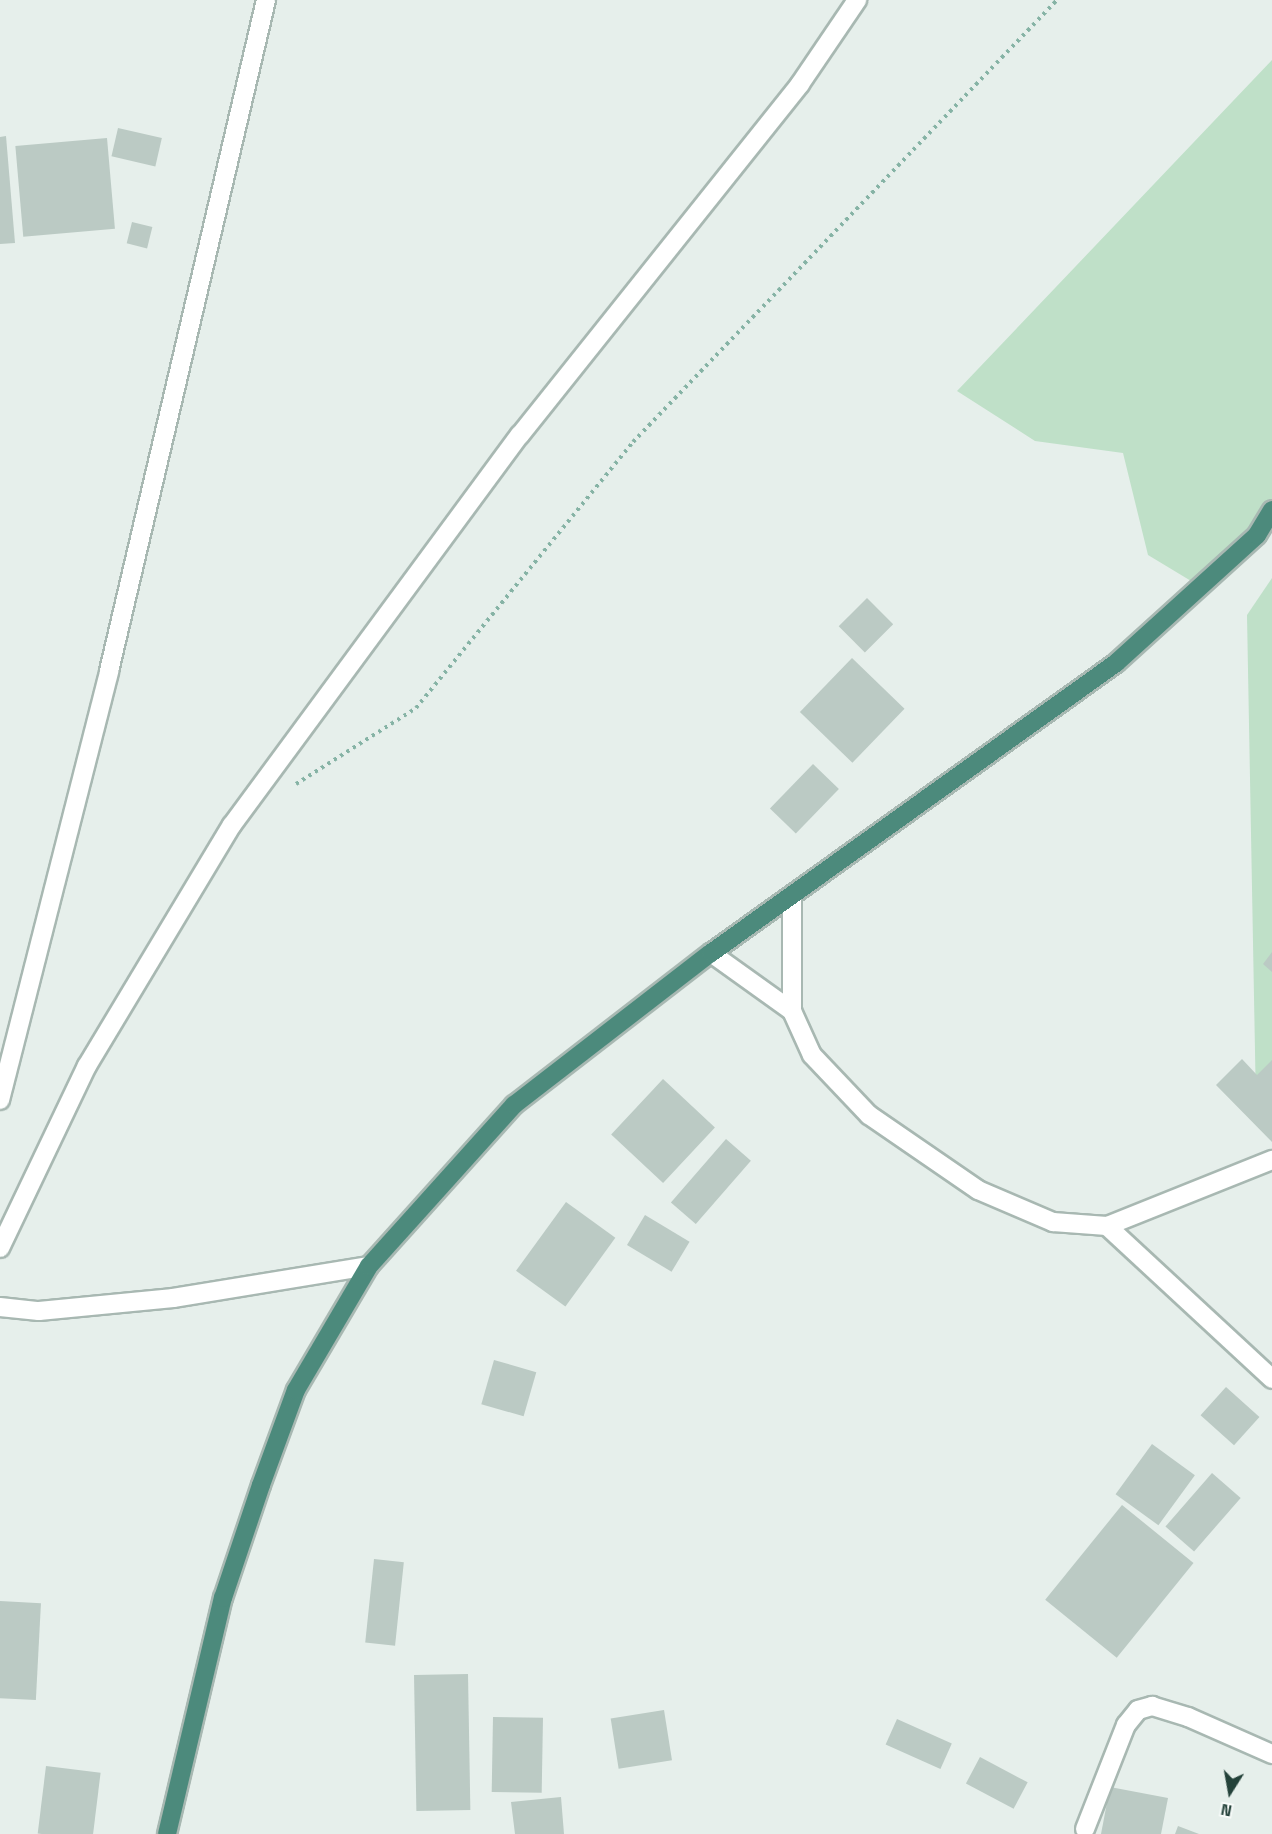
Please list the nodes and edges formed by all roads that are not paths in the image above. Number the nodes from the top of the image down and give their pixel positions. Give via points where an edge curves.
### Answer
1 (266, 0) edge
2 (856, 0) edge
3 (1272, 510) edge
4 (792, 898) junction
5 (711, 953) junction
6 (792, 1011) junction
7 (0, 1100) edge
8 (1272, 1160) edge
9 (1107, 1226) junction
10 (0, 1248) edge
11 (369, 1266) junction
12 (0, 1307) edge
13 (1272, 1379) edge
14 (1272, 1754) edge
15 (1085, 1829) dead end
16 (167, 1834) edge

1 - 7 street via 109,671
2 - 10 street via 800,84 520,435 232,825 87,1066
3 - 4 highway via 1257,535 1116,663
4 - 5 highway
4 - 6 street
5 - 6 street
5 - 11 highway via 514,1105
6 - 9 street via 812,1055 869,1115 978,1190 1053,1222
8 - 9 street
9 - 13 street
11 - 12 street via 173,1298 39,1311
11 - 16 highway via 296,1390 261,1485 223,1598
14 - 15 street via 1170,1711 1152,1706 1138,1710 1126,1725

